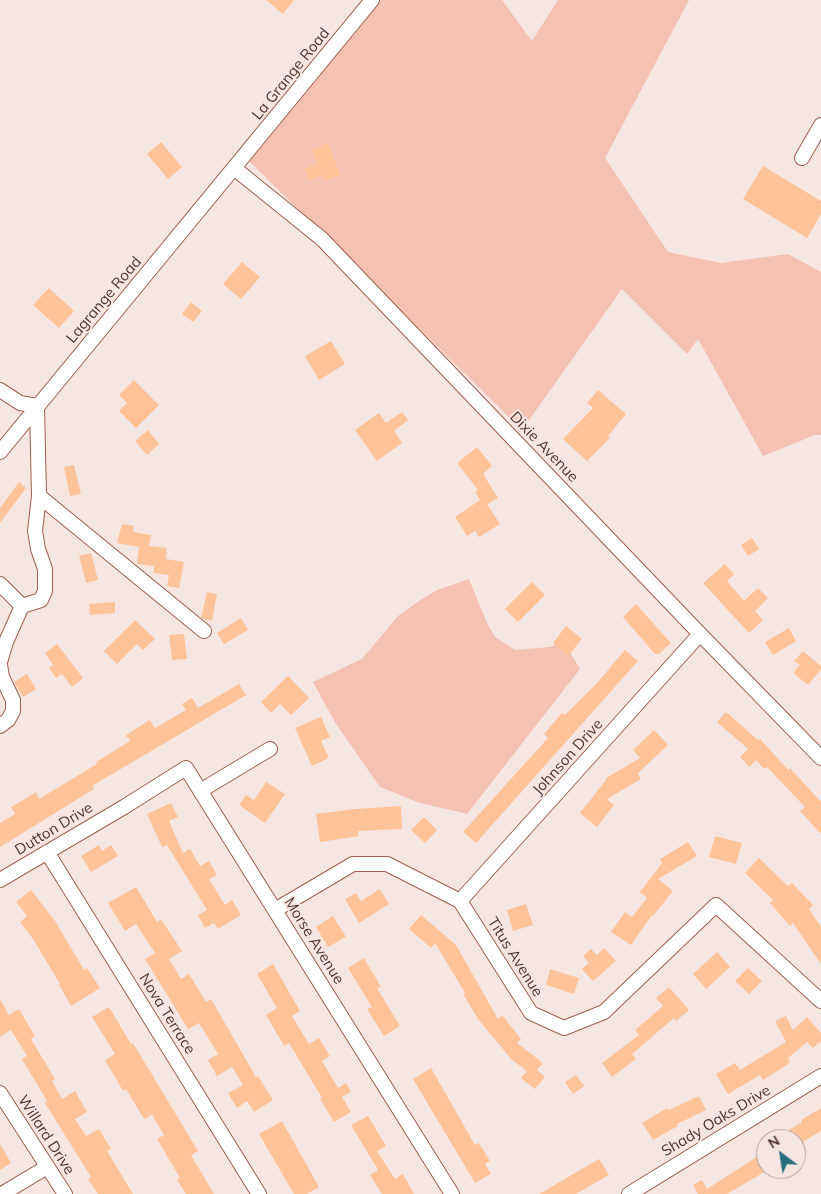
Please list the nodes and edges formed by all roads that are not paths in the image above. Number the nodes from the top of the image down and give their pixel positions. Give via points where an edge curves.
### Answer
1 (372, 0) edge
2 (821, 125) edge
3 (802, 158) dead end
4 (234, 168) junction
5 (0, 390) edge
6 (37, 406) junction
7 (0, 452) edge
8 (39, 496) junction
9 (0, 584) edge
10 (22, 606) junction
11 (204, 631) dead end
12 (700, 634) junction
13 (0, 663) edge
14 (0, 726) edge
15 (270, 749) dead end
16 (821, 758) edge
17 (200, 791) junction
18 (124, 807) joint
19 (47, 852) junction
20 (0, 880) edge
21 (460, 901) junction
22 (275, 910) junction
23 (821, 1002) edge
24 (821, 1076) edge
25 (0, 1093) edge
26 (47, 1167) junction
27 (2, 1194) edge
28 (65, 1194) edge
29 (258, 1194) edge
30 (452, 1194) edge
31 (629, 1194) edge

1 - 4 street, La Grange Road
2 - 3 street
4 - 6 street, Lagrange Road
4 - 12 street, Dixie Avenue via 322,238
5 - 6 street via 20,403
6 - 7 street, Lagrange Road
6 - 8 street
8 - 10 street via 35,531 45,569 45,591 41,600
8 - 11 street
9 - 10 street
10 - 13 street
12 - 16 street, Dixie Avenue
12 - 21 street, Johnson Drive
13 - 14 street via 2,677 13,700 13,711
15 - 17 street
17 - 18 street, Morse Avenue via 186,768
17 - 22 street, Morse Avenue
18 - 19 street, Dutton Drive
19 - 20 street, Dutton Drive
19 - 29 street, Nova Terrace
21 - 22 street via 388,864 353,864
21 - 23 street, Titus Avenue via 531,1013 564,1028 604,1012 716,905
22 - 30 street, Morse Avenue
24 - 31 street, Shady Oaks Drive
25 - 26 street, Willard Drive
26 - 27 street
26 - 28 street, Willard Drive

